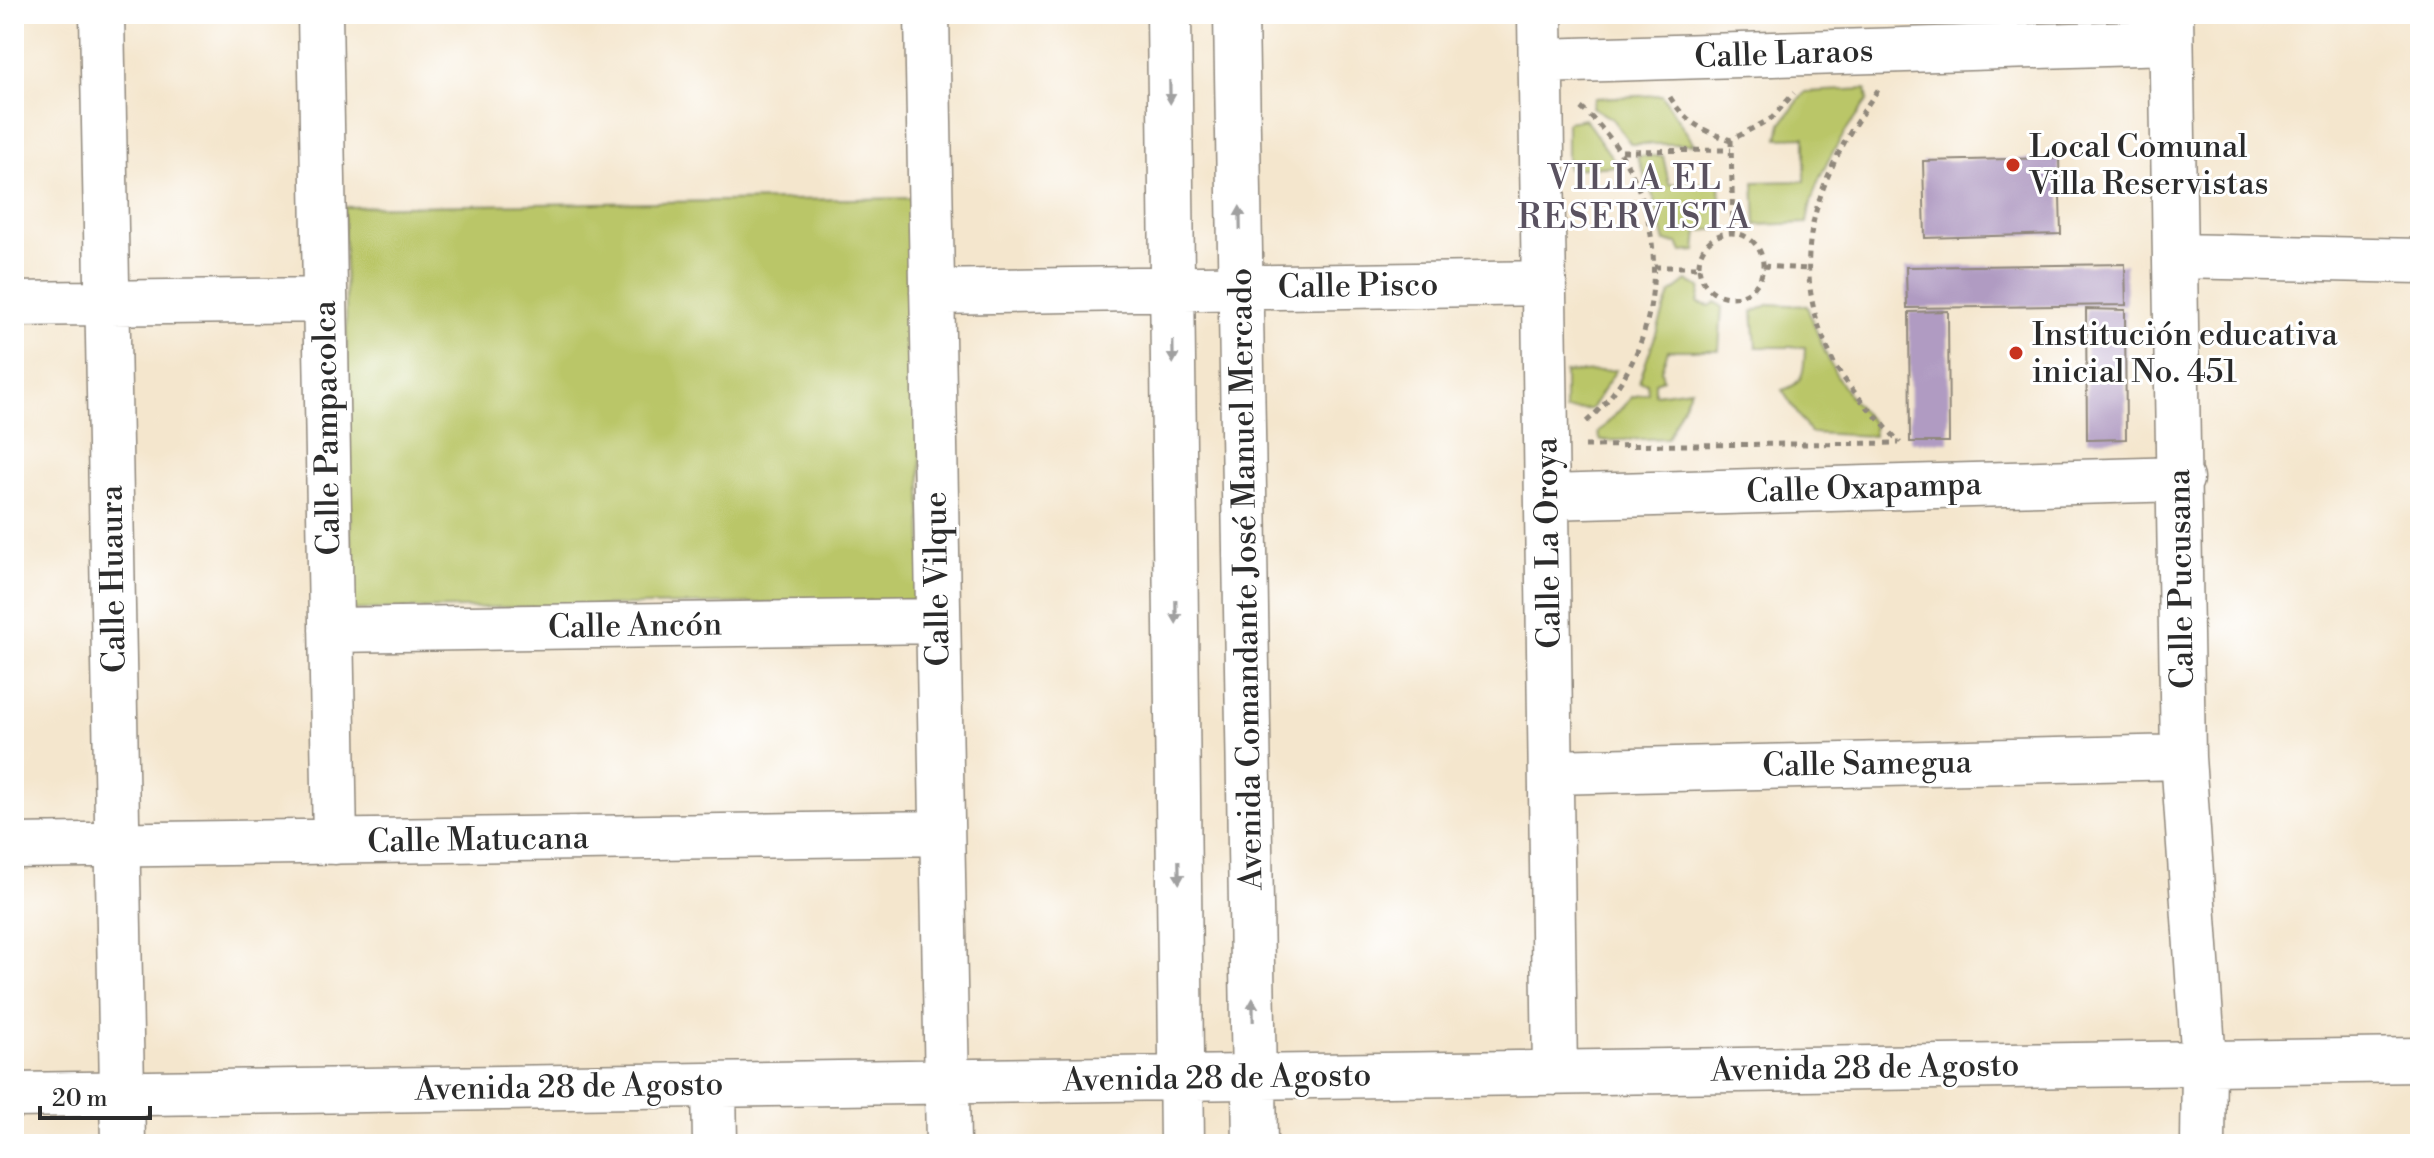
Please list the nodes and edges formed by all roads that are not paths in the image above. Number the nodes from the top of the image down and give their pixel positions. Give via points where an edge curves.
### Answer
1 (102, 14) edge
2 (320, 14) edge
3 (927, 14) edge
4 (1169, 14) edge
5 (1236, 14) edge
6 (1540, 14) edge
7 (2171, 28) edge
8 (1541, 61) junction
9 (2175, 256) junction
10 (2420, 261) edge
11 (1544, 283) junction
12 (1241, 288) junction
13 (1172, 289) junction
14 (932, 292) junction
15 (325, 300) junction
16 (108, 303) junction
17 (14, 304) edge
18 (2181, 479) junction
19 (1547, 497) junction
20 (938, 621) junction
21 (331, 630) junction
22 (2183, 757) junction
23 (1551, 772) junction
24 (942, 833) junction
25 (335, 842) junction
26 (118, 845) junction
27 (14, 846) edge
28 (2420, 1060) edge
29 (2204, 1063) junction
30 (1555, 1073) junction
31 (1255, 1077) junction
32 (1181, 1078) junction
33 (947, 1082) junction
34 (714, 1085) junction
35 (122, 1094) junction
36 (14, 1095) edge
37 (123, 1144) edge
38 (715, 1144) edge
39 (948, 1144) edge
40 (1182, 1144) edge
41 (1255, 1144) edge
42 (2203, 1144) edge

1 - 16 street, Calle Huaura
2 - 15 street, Calle Pampacolca
3 - 14 street, Calle Vilque
4 -> 13 street
12 -> 5 street, Avenida Comandante José Manuel Mercado
6 - 8 street, Calle La Oroya
7 - 8 street, Calle Laraos
7 - 9 street, Calle Pucusana
8 - 11 street, Calle La Oroya
9 - 10 street
9 - 18 street, Calle Pucusana
11 - 12 street, Calle Pisco
11 - 19 street, Calle La Oroya
12 - 13 street, Calle Pisco
31 -> 12 street, Avenida Comandante José Manuel Mercado
13 - 14 street, Calle Pisco
13 -> 32 street
14 - 20 street, Calle Vilque
15 - 16 street
15 - 21 street, Calle Pampacolca
16 - 17 street
16 - 26 street, Calle Huaura
18 - 19 street, Calle Oxapampa
18 - 22 street, Calle Pucusana
19 - 23 street, Calle La Oroya
20 - 21 street, Calle Ancón
20 - 24 street, Calle Vilque
21 - 25 street, Calle Pampacolca
22 - 23 street, Calle Samegua
22 - 29 street, Calle Pucusana
23 - 30 street, Calle La Oroya
24 - 25 street, Calle Matucana
24 - 33 street, Calle Vilque
25 - 26 street, Calle Matucana
26 - 27 street, Calle Matucana
26 - 35 street, Calle Huaura
28 - 29 street, Avenida 28 de Agosto
29 - 30 street, Avenida 28 de Agosto
29 - 42 street, Calle Pucusana
30 - 31 street, Avenida 28 de Agosto
31 - 32 street, Avenida 28 de Agosto
31 - 41 street, Avenida Comandante José Manuel Mercado
32 - 33 street, Avenida 28 de Agosto
32 - 40 street
33 - 34 street, Avenida 28 de Agosto
33 - 39 street, Calle Vilque
34 - 35 street, Avenida 28 de Agosto
34 - 38 street
35 - 36 street, Avenida 28 de Agosto
35 - 37 street, Calle Huaura

